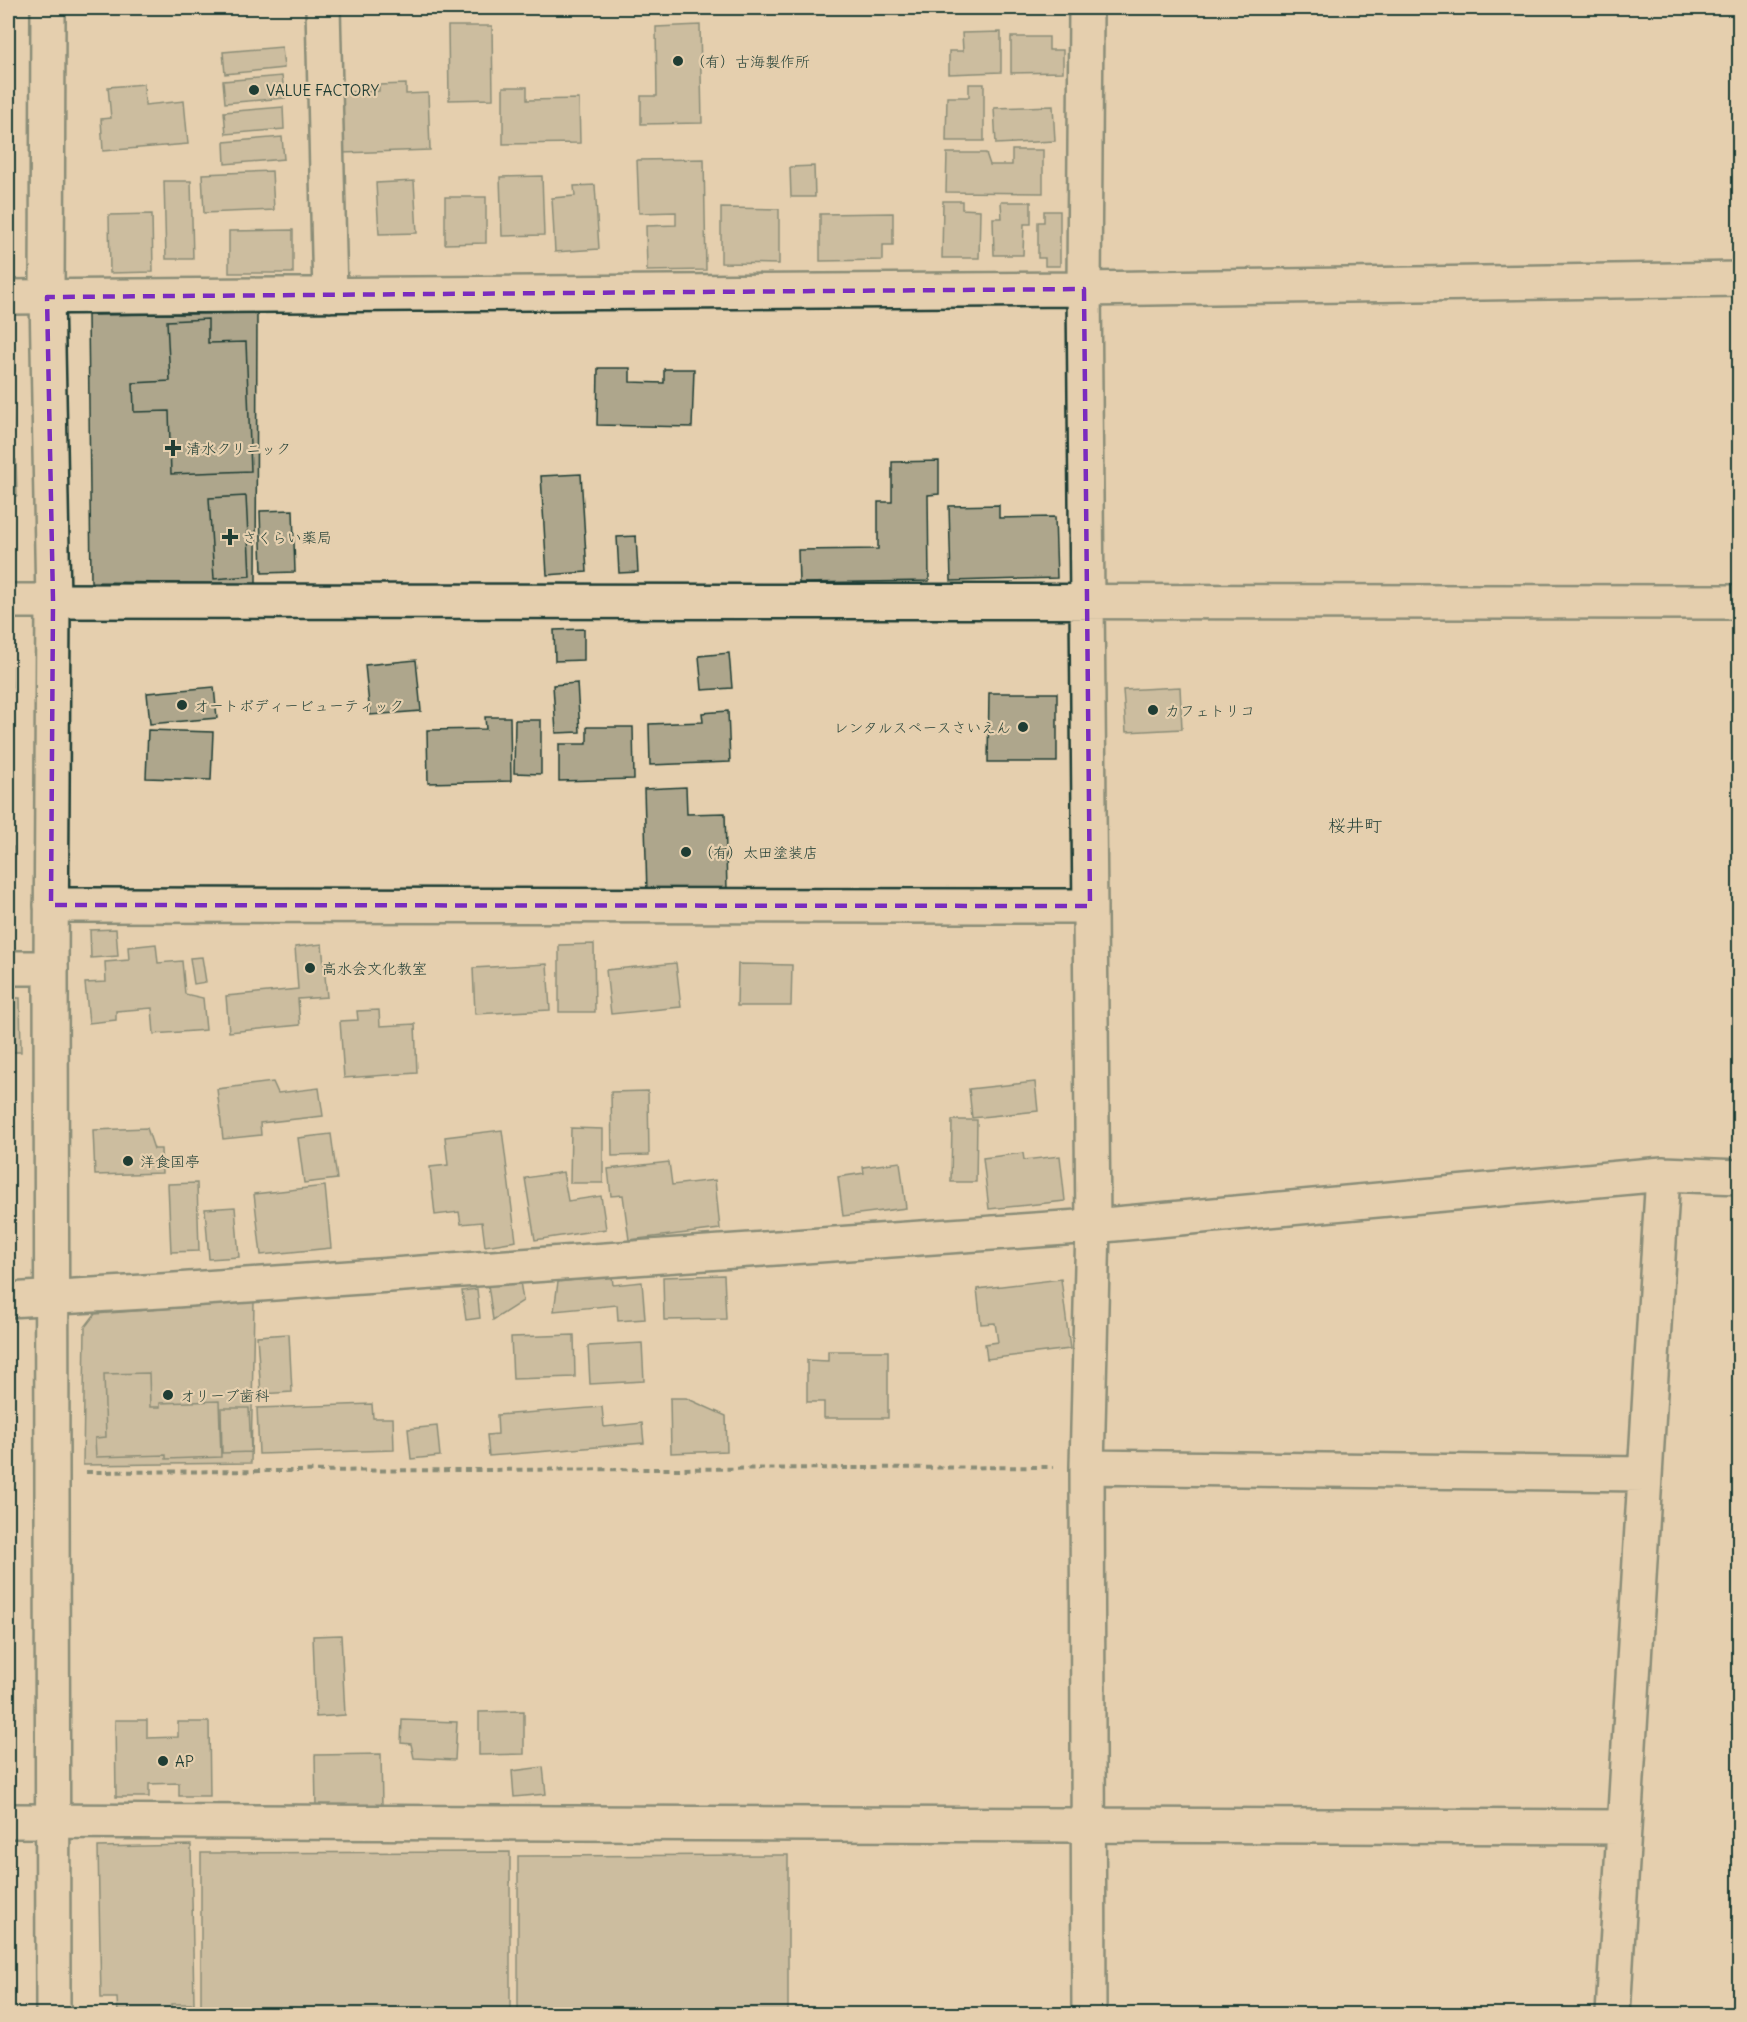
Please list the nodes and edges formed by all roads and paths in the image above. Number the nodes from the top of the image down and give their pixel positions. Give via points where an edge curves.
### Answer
1 (48, 8) edge
2 (323, 8) edge
3 (1086, 8) edge
4 (1740, 279) edge
5 (1084, 289) junction
6 (330, 295) junction
7 (8, 297) edge
8 (47, 297) junction
9 (8, 601) edge
10 (53, 601) junction
11 (1088, 602) junction
12 (1740, 602) edge
13 (51, 905) junction
14 (1090, 906) junction
15 (8, 968) edge
16 (51, 968) junction
17 (1664, 1174) junction
18 (1740, 1177) edge
19 (1094, 1226) junction
20 (51, 1297) junction
21 (8, 1300) edge
22 (1087, 1467) junction
23 (74, 1472) dead end
24 (1645, 1474) junction
25 (8, 1821) edge
26 (53, 1822) junction
27 (1088, 1826) junction
28 (1623, 1827) junction
29 (53, 2014) edge
30 (1089, 2014) edge
31 (1613, 2014) edge

1 - 8 street
2 - 6 street
3 - 5 street
4 - 5 street
5 - 6 street
5 - 11 street
6 - 8 street
7 - 8 street
8 - 10 street
9 - 10 street
10 - 11 street
10 - 13 street
11 - 12 street
11 - 14 street
13 - 14 street
13 - 16 street
14 - 19 street
15 - 16 street
16 - 20 street
17 - 18 street
17 - 19 street
17 - 24 street
19 - 20 street
19 - 22 street
20 - 21 street
20 - 26 street
22 - 23 path
22 - 24 street
22 - 27 street
24 - 28 street
25 - 26 street
26 - 27 street
26 - 29 street
27 - 28 street
27 - 30 street
28 - 31 street

